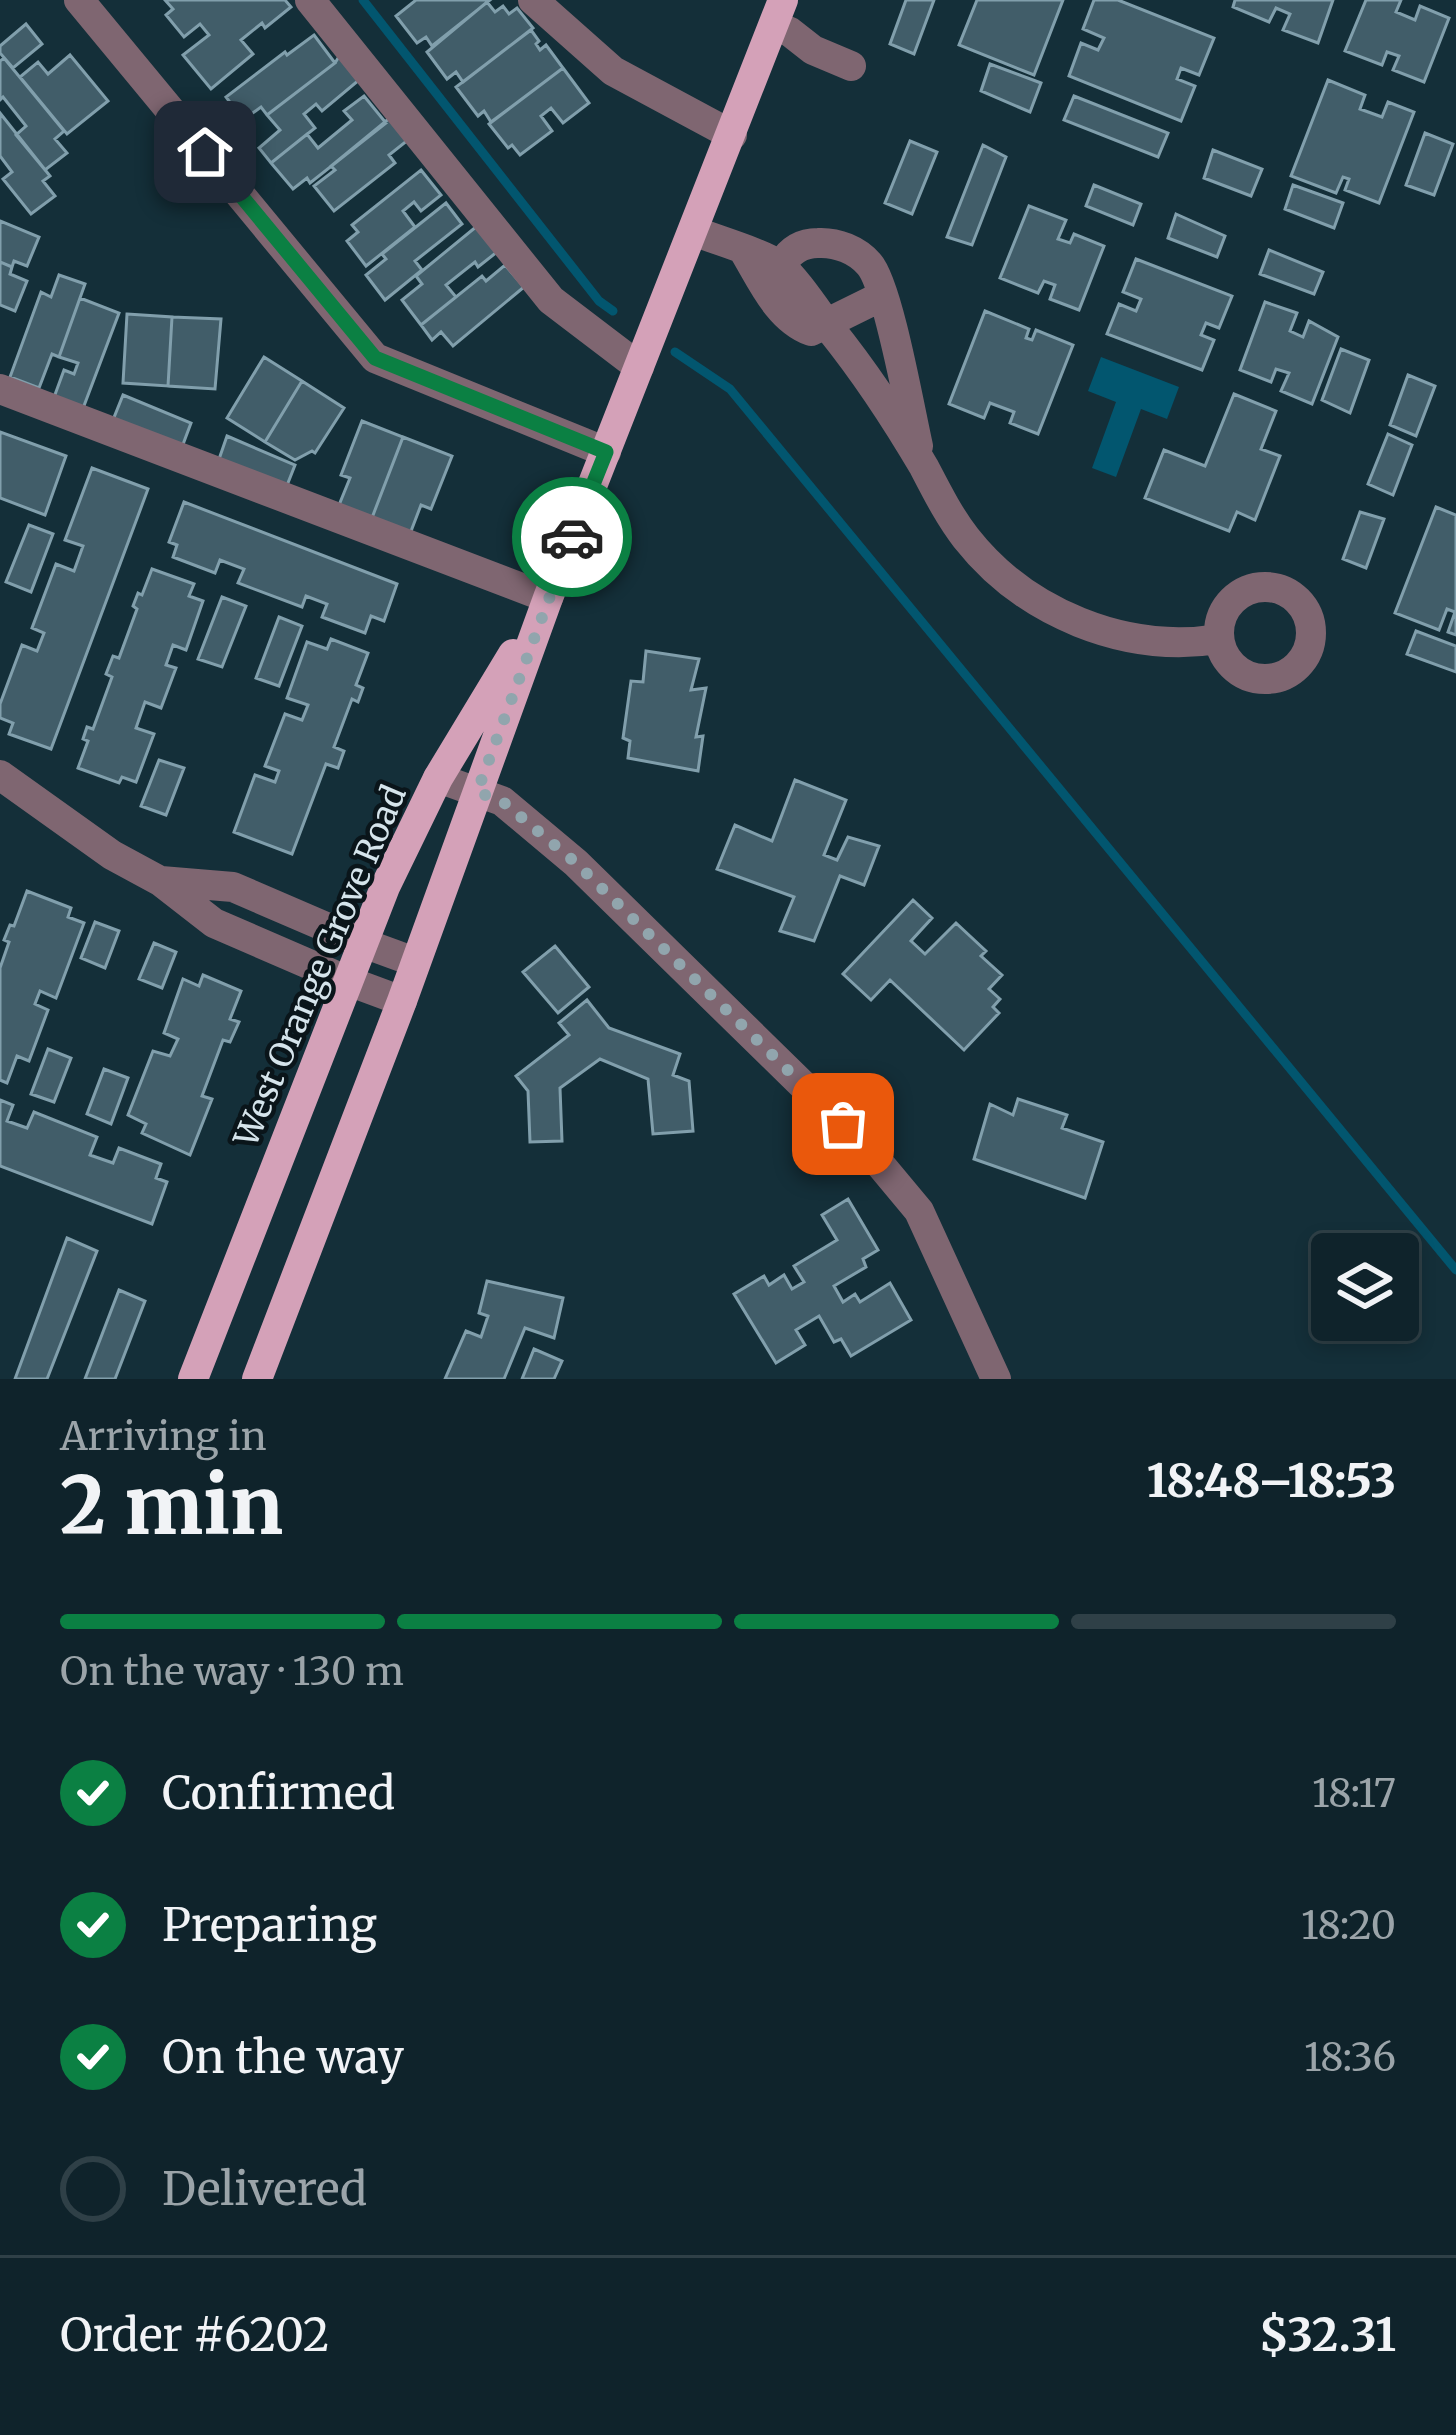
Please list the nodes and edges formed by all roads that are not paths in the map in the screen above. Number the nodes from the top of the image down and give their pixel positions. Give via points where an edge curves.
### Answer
1 (79, 0) edge
2 (310, 0) edge
3 (532, 0) edge
4 (778, 12) edge
5 (842, 63) dead end
6 (732, 134) junction
7 (694, 231) junction
8 (744, 251) junction
9 (781, 266) junction
10 (882, 296) junction
11 (828, 325) junction
12 (639, 367) junction
13 (0, 389) edge
14 (606, 452) junction
15 (923, 466) junction
16 (548, 598) junction
17 (1219, 639) dead end
18 (0, 775) edge
19 (438, 778) junction
20 (477, 792) junction
21 (160, 881) junction
22 (363, 943) junction
23 (415, 962) junction
24 (348, 981) junction
25 (402, 1001) junction
26 (193, 1379) edge
27 (257, 1379) edge
28 (996, 1379) edge

1 - 14 street via 375,358
2 - 12 street via 550,300
3 - 6 street via 613,71
4 - 5 street via 790,32
4 - 6 main road, West Orange Grove Road
6 - 7 main road, West Orange Grove Road
7 - 8 street
7 - 12 main road, West Orange Grove Road
8 - 9 street
8 - 11 street via 794,325 811,332
9 - 10 street via 812,242 841,246 866,259
9 - 11 street
10 - 11 street
10 - 15 street
11 - 15 street
12 - 14 main road, West Orange Grove Road
13 - 16 street
14 - 16 main road, West Orange Grove Road
15 - 17 street via 968,541 1030,597 1106,632 1188,644
16 - 19 main road, West Orange Grove Road
16 - 20 main road, West Orange Grove Road
18 - 21 street
19 - 20 street
19 - 22 main road, West Orange Grove Road
20 - 23 main road, West Orange Grove Road
20 - 28 street via 502,801 576,863 864,1144 919,1211
21 - 22 street via 233,886
21 - 24 street via 214,923
22 - 23 street
22 - 24 main road, West Orange Grove Road
23 - 25 main road, West Orange Grove Road
24 - 25 street
24 - 26 main road, West Orange Grove Road
25 - 27 main road, West Orange Grove Road

